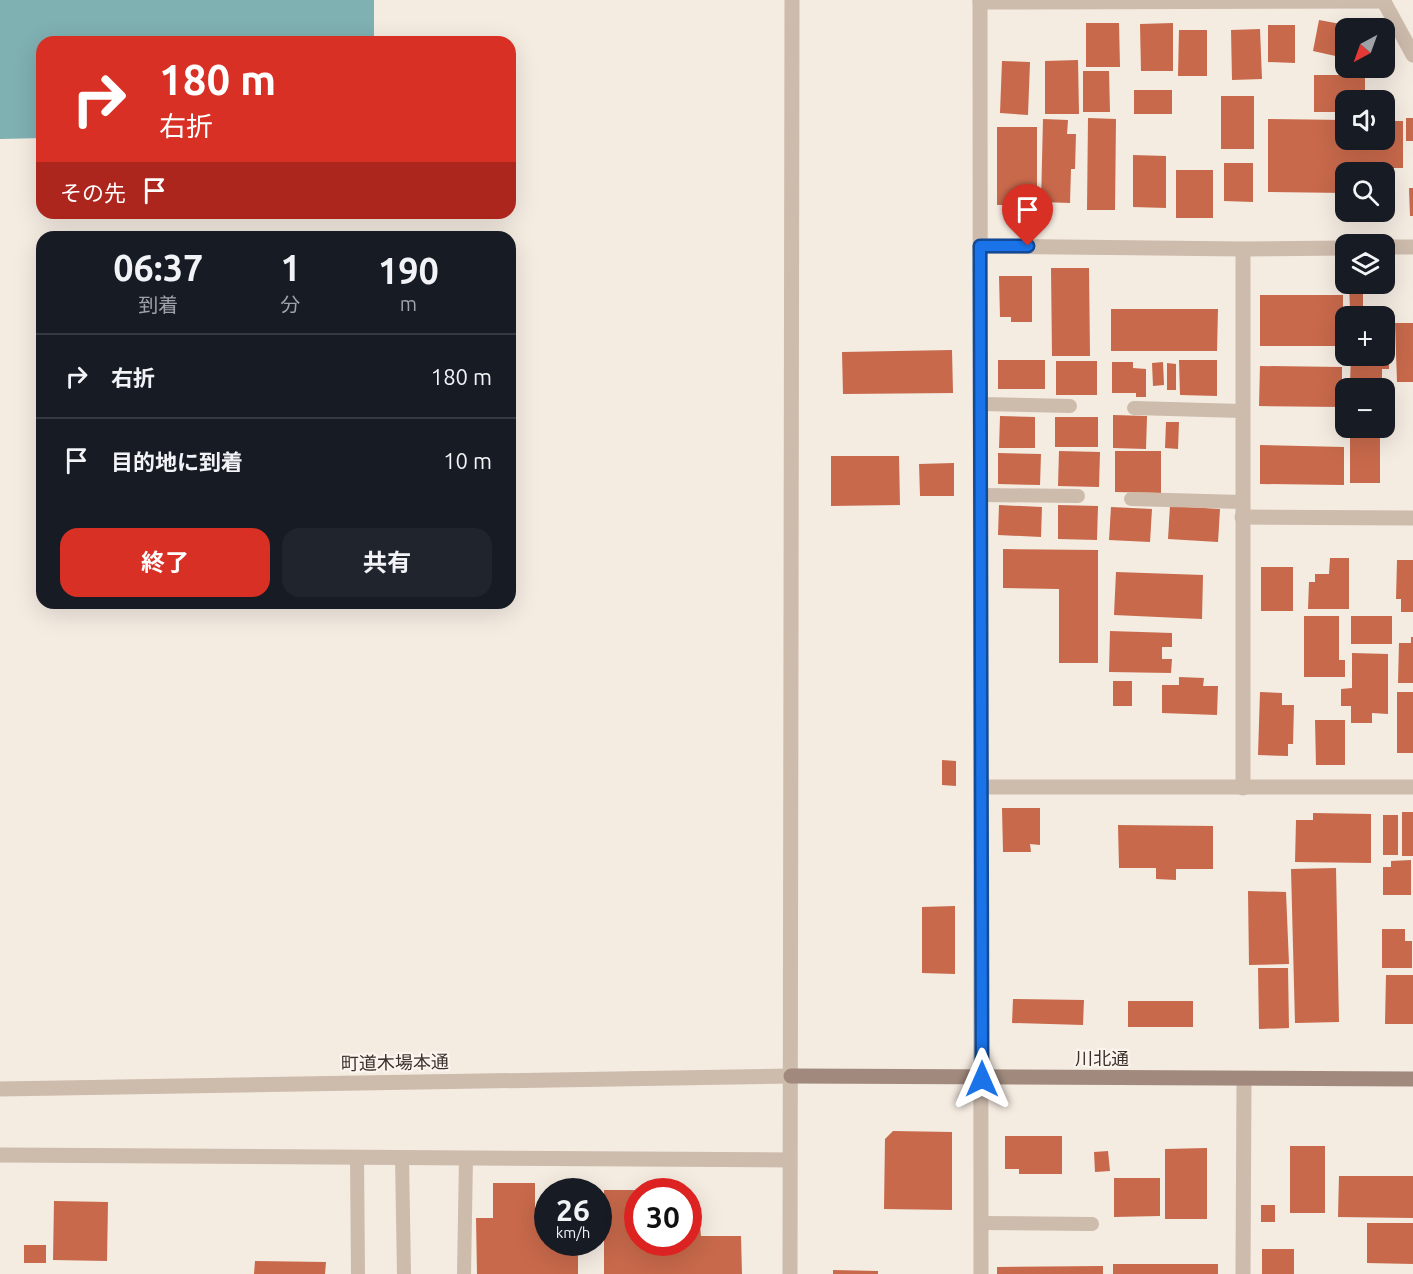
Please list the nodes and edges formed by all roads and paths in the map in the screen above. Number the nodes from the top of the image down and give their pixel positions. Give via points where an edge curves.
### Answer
1 (792, 0) edge
2 (980, 1) edge
3 (1384, 1) edge
4 (1413, 55) edge
5 (980, 246) junction
6 (1395, 247) edge
7 (1413, 247) edge
8 (1335, 248) edge
9 (1243, 249) junction
10 (981, 404) junction
11 (1070, 406) dead end
12 (1134, 408) dead end
13 (1242, 411) junction
14 (981, 495) junction
15 (1078, 496) dead end
16 (1131, 499) dead end
17 (1242, 509) junction
18 (1413, 518) edge
19 (982, 787) junction
20 (1413, 787) edge
21 (1244, 788) junction
22 (790, 1076) junction
23 (1244, 1078) junction
24 (982, 1079) junction
25 (1413, 1079) edge
26 (0, 1089) edge
27 (0, 1155) edge
28 (357, 1157) junction
29 (402, 1157) junction
30 (466, 1158) junction
31 (790, 1160) junction
32 (981, 1223) junction
33 (1092, 1224) dead end
34 (358, 1274) edge
35 (404, 1274) edge
36 (464, 1274) edge
37 (790, 1274) edge
38 (981, 1274) edge
39 (1244, 1274) edge

1 - 22 street
2 - 3 street
2 - 5 street
3 - 4 street
5 - 9 street
5 - 10 street
6 - 7 street
8 - 9 street
9 - 13 street
10 - 11 lane
10 - 14 street
12 - 13 lane
13 - 17 street
14 - 15 lane
14 - 19 street
16 - 17 lane
17 - 18 street
17 - 21 street
19 - 21 street
19 - 24 street
20 - 21 street
22 - 24 street, 川北通
22 - 26 street, 町道木場本通
22 - 31 street
23 - 24 street, 川北通
23 - 25 street, 川北通
23 - 39 street
24 - 32 street
27 - 28 street
28 - 29 street
28 - 34 lane
29 - 30 street
29 - 35 lane
30 - 31 street
30 - 36 lane
31 - 37 street
32 - 33 lane
32 - 38 street

